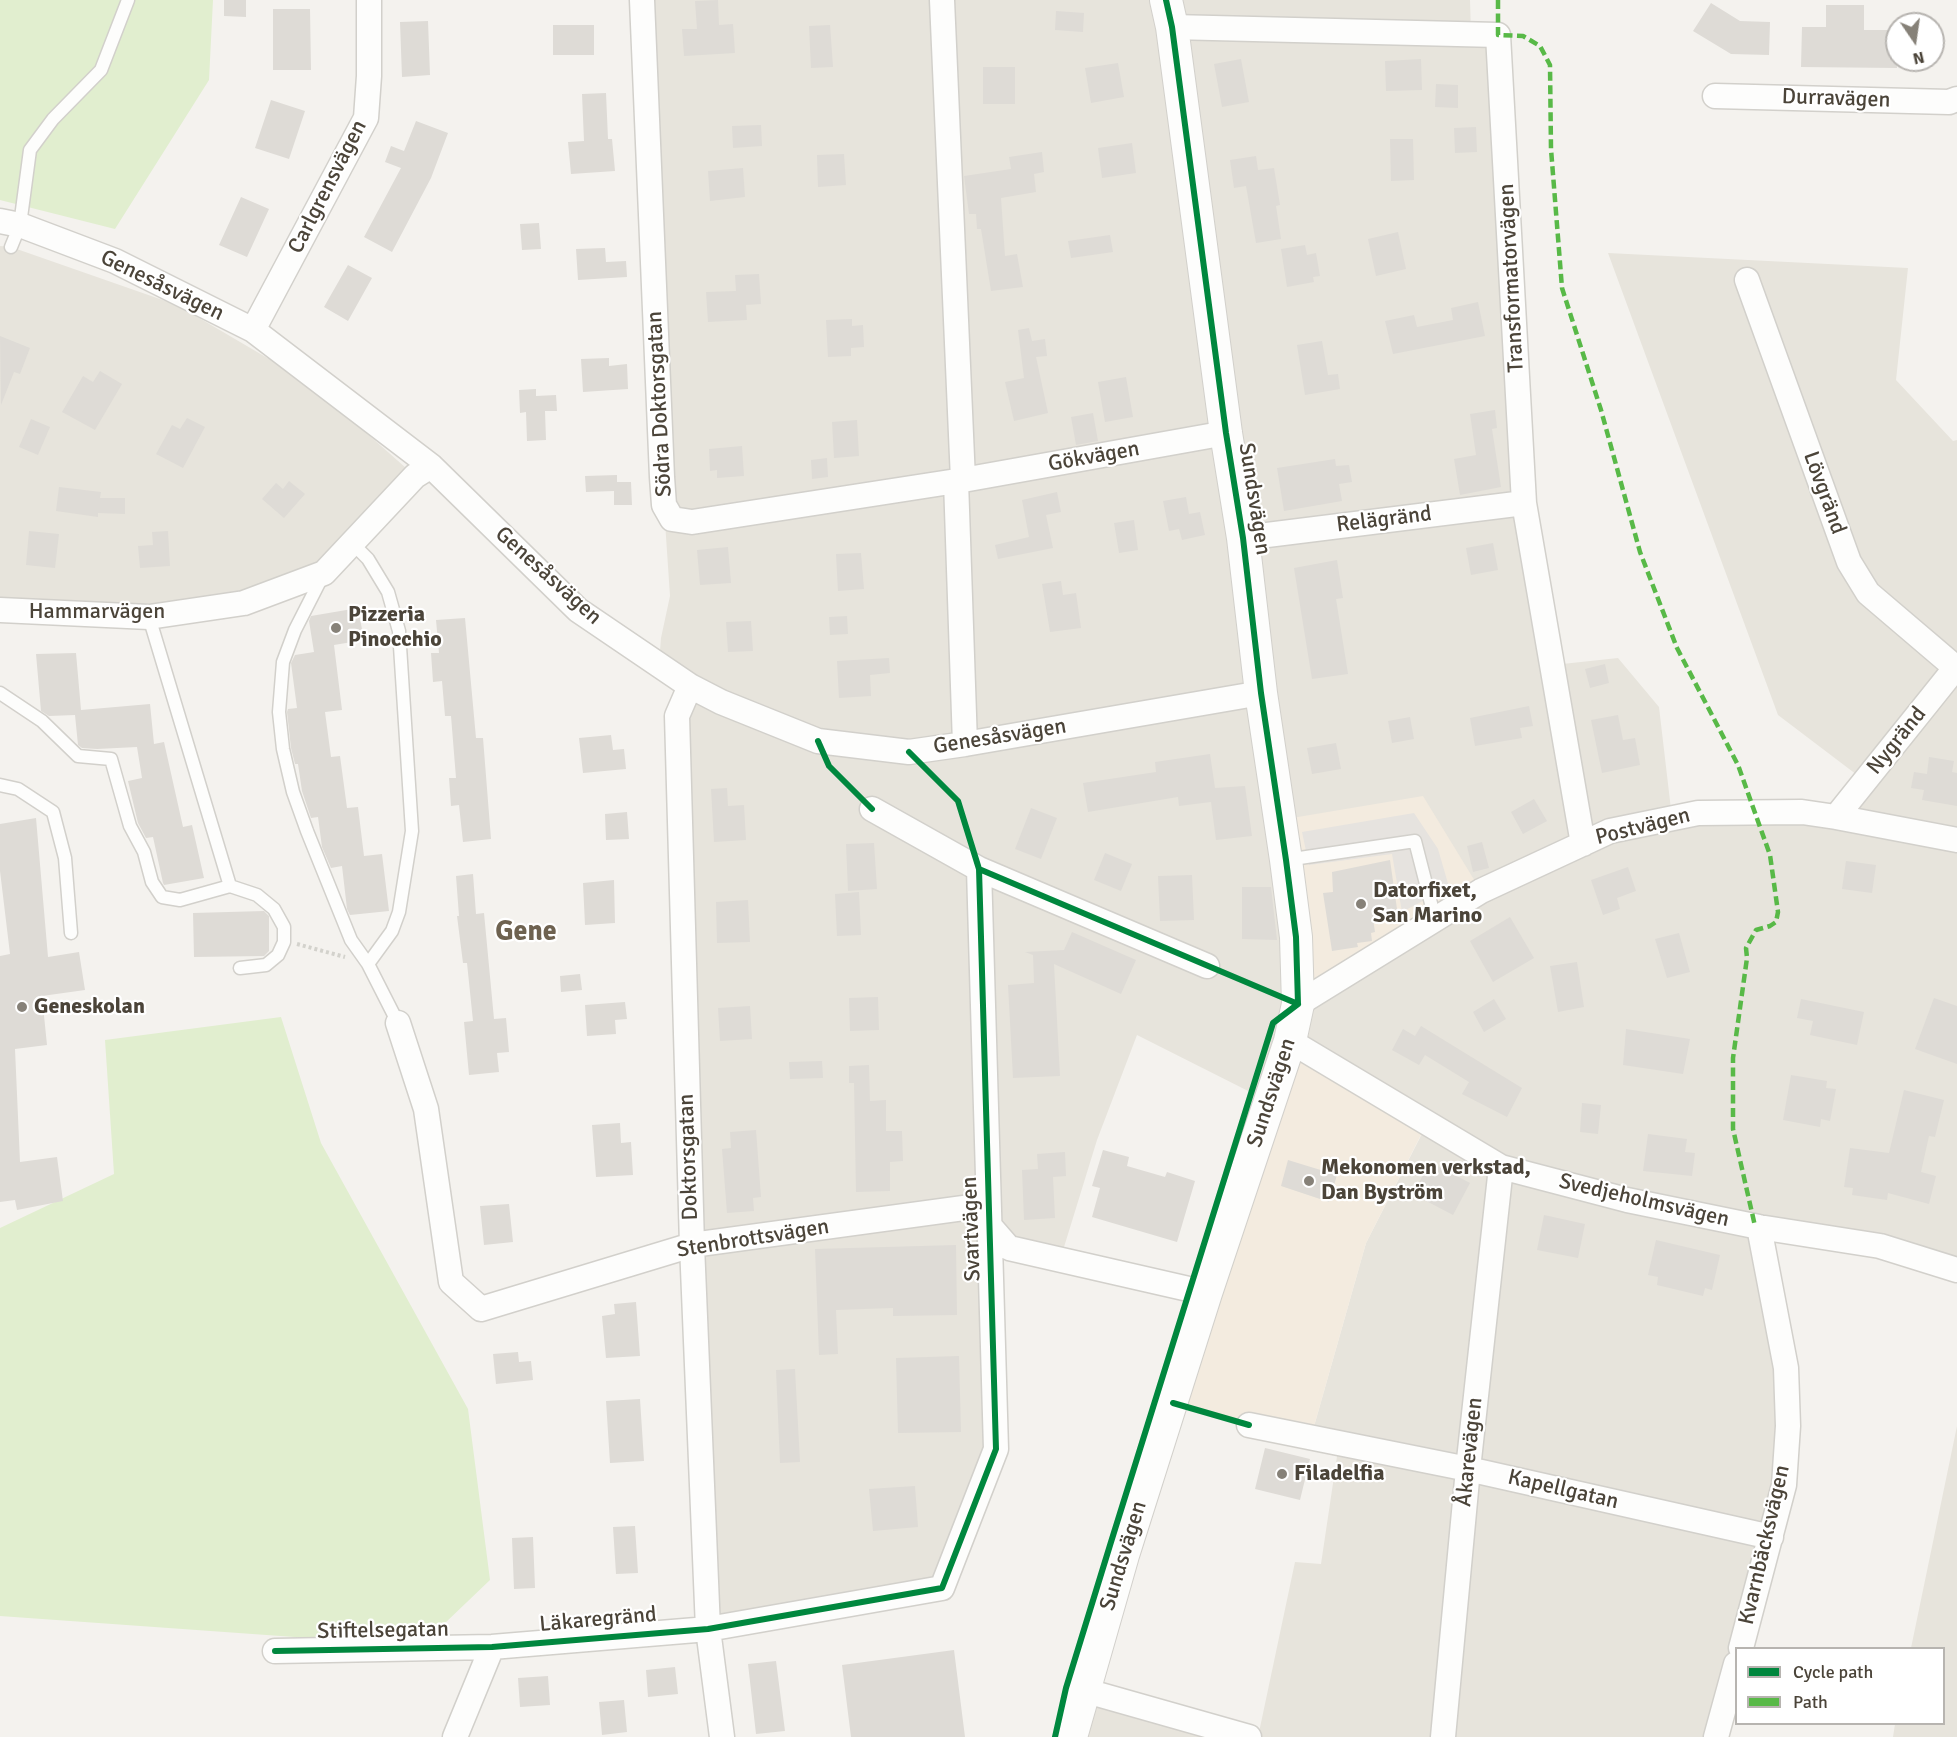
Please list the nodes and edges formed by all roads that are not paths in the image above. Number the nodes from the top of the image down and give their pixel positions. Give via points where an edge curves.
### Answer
1 (128, 0) edge
2 (369, 0) edge
3 (642, 0) edge
4 (942, 0) edge
5 (1169, 14) edge
6 (1715, 96) dead end
7 (1957, 99) edge
8 (10, 231) edge
9 (1747, 280) dead end
10 (252, 330) junction
11 (1226, 433) junction
12 (431, 466) junction
13 (959, 480) junction
14 (1524, 503) junction
15 (1243, 538) junction
16 (352, 543) junction
17 (324, 573) junction
18 (0, 610) edge
19 (149, 616) junction
20 (1956, 667) edge
21 (690, 686) junction
22 (0, 693) edge
23 (1262, 693) junction
24 (964, 744) junction
25 (0, 785) edge
26 (872, 809) dead end
27 (1836, 816) junction
28 (1957, 840) edge
29 (1582, 844) junction
30 (1286, 860) junction
31 (979, 868) junction
32 (230, 886) junction
33 (1435, 919) junction
34 (71, 933) dead end
35 (368, 964) junction
36 (1207, 966) dead end
37 (240, 968) dead end
38 (1298, 1004) junction
39 (398, 1023) joint
40 (1290, 1041) junction
41 (1501, 1167) junction
42 (989, 1225) junction
43 (1759, 1227) junction
44 (692, 1245) junction
45 (1957, 1270) edge
46 (1206, 1293) junction
47 (1249, 1425) dead end
48 (1468, 1469) junction
49 (1771, 1537) junction
50 (708, 1629) junction
51 (492, 1647) junction
52 (1741, 1647) edge
53 (275, 1651) dead end
54 (1735, 1671) edge
55 (1083, 1690) junction
56 (455, 1737) edge
57 (722, 1737) edge
58 (1071, 1737) edge
59 (1249, 1737) edge
60 (1443, 1737) edge
61 (1716, 1737) edge

1 - 8 lane via 101,70 53,119 30,150
2 - 10 street, Carlgrensvägen via 366,118
3 - 13 street, Södra Doktorsgatan via 662,477 664,505 672,519 692,522
4 - 13 street
5 - 11 street, Sundsvägen
5 - 14 street, Transformatorvägen via 1498,35
6 - 7 street, Durravägen via 1949,102
8 - 10 street, Genesåsvägen via 115,261
9 - 20 street, Lövgränd via 1849,562 1868,593
10 - 12 street, Genesåsvägen
11 - 13 street, Gökvägen
11 - 15 street, Sundsvägen
12 - 16 street, Hammarvägen via 415,476
12 - 21 street, Genesåsvägen via 578,610
13 - 24 street
14 - 15 street, Relägränd
14 - 29 street, Transformatorvägen
15 - 23 street, Sundsvägen
16 - 17 street, Hammarvägen
16 - 35 lane via 368,558 388,592 399,631 412,831 399,912 392,931
17 - 19 street, Hammarvägen via 244,603
17 - 35 lane via 283,662 281,730 293,792 307,831 351,940
18 - 19 street, Hammarvägen
19 - 32 lane
20 - 27 street, Nygränd
21 - 24 street, Genesåsvägen via 818,741 909,752
21 - 44 street, Doktorsgatan via 677,716
22 - 32 lane via 42,721 78,756 111,759 130,826 162,897 180,900
23 - 24 street, Genesåsvägen
23 - 30 street, Sundsvägen
25 - 34 lane via 18,789 53,812 65,858
26 - 31 street
27 - 28 street, Postvägen
27 - 29 street, Postvägen via 1802,812 1698,813 1610,831
29 - 33 street, Postvägen via 1481,891
30 - 33 lane via 1414,841
30 - 38 street, Sundsvägen via 1296,937
31 - 36 street
31 - 42 street, Svartvägen
32 - 37 lane via 257,895 274,909 284,927 284,942 278,955 266,965
33 - 38 street, Postvägen
35 - 39 lane
38 - 40 street, Sundsvägen
39 - 44 street, Stenbrottsvägen via 426,1109 451,1282 481,1309
40 - 41 street, Svedjeholmsvägen
40 - 46 street, Sundsvägen
41 - 43 street, Svedjeholmsvägen via 1627,1200
41 - 48 street, Åkarevägen
42 - 44 street, Stenbrottsvägen via 971,1207
42 - 46 street, Stenbrottsvägen via 1009,1248
42 - 50 street, Svartvägen via 996,1449 942,1588
43 - 45 street, Svedjeholmsvägen via 1880,1246
43 - 49 street, Kvarnbäcksvägen via 1786,1368 1784,1485
44 - 50 street, Doktorsgatan
46 - 55 street, Sundsvägen
47 - 48 street, Kapellgatan
48 - 49 street, Kapellgatan
48 - 60 street, Åkarevägen
49 - 52 street, Kvarnbäcksvägen
50 - 51 street, Läkaregränd
50 - 57 street, Doktorsgatan
51 - 53 street, Stiftelsegatan
51 - 56 street
54 - 61 street
55 - 58 street, Sundsvägen
55 - 59 street

